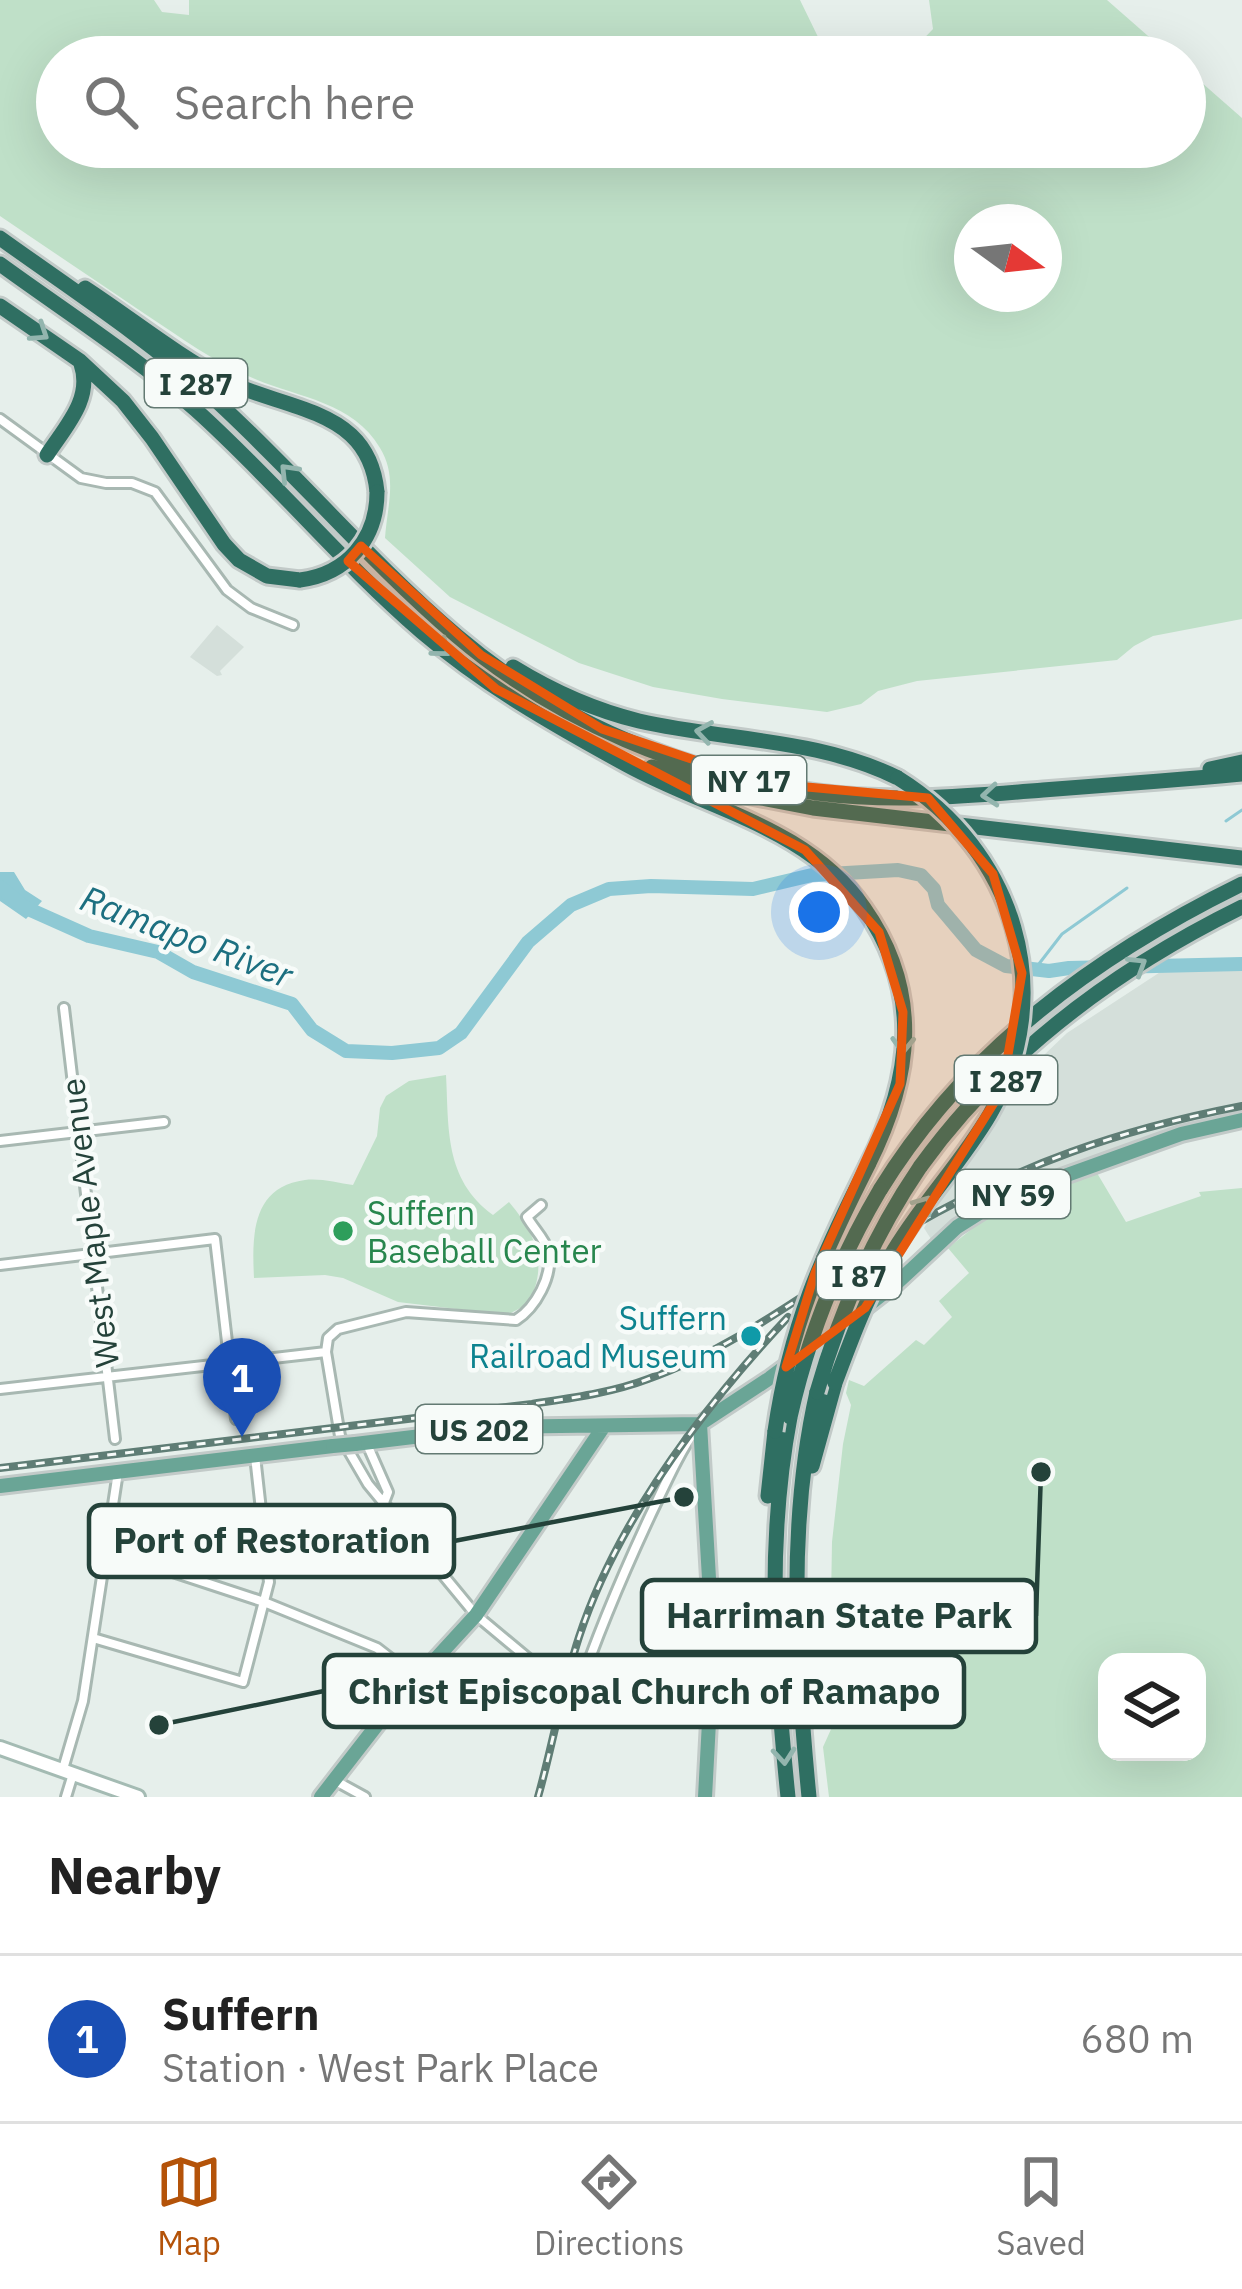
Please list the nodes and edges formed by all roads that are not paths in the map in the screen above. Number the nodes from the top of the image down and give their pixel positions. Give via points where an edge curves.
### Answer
1 (0, 237) edge
2 (0, 266) edge
3 (0, 306) edge
4 (80, 361) junction
5 (123, 401) junction
6 (79, 406) junction
7 (0, 419) edge
8 (47, 455) junction
9 (434, 616) junction
10 (293, 625) dead end
11 (603, 751) junction
12 (1242, 762) edge
13 (1242, 774) edge
14 (1106, 785) junction
15 (1242, 858) edge
16 (1242, 884) edge
17 (1242, 907) edge
18 (64, 1008) dead end
19 (1242, 1120) edge
20 (164, 1122) dead end
21 (78, 1131) junction
22 (0, 1141) edge
23 (541, 1205) dead end
24 (93, 1254) junction
25 (0, 1265) edge
26 (326, 1352) junction
27 (229, 1362) junction
28 (108, 1377) junction
29 (0, 1389) edge
30 (236, 1419) dead end
31 (700, 1424) junction
32 (604, 1426) junction
33 (115, 1439) dead end
34 (361, 1443) junction
35 (255, 1456) junction
36 (118, 1471) junction
37 (0, 1486) edge
38 (383, 1504) junction
39 (797, 1546) junction
40 (106, 1550) junction
41 (264, 1601) junction
42 (476, 1615) junction
43 (776, 1630) junction
44 (93, 1638) junction
45 (417, 1679) junction
46 (576, 1697) junction
47 (711, 1707) junction
48 (0, 1748) edge
49 (68, 1772) junction
50 (333, 1780) junction
51 (66, 1797) edge
52 (138, 1797) edge
53 (321, 1797) edge
54 (365, 1797) edge
55 (705, 1797) edge
56 (788, 1797) edge
57 (808, 1797) edge

1 - 5 highway, bridge via 226,381 351,435 374,474 372,526 331,572 300,580 245,566
9 -> 1 highway, I 287 via 208,394
2 -> 11 highway, I 287 via 196,410 446,652
3 -> 4 highway
4 - 5 highway
4 - 6 highway
5 - 6 highway via 102,393
6 - 8 highway
7 - 8 street
8 - 10 street via 81,478 155,492 227,590
14 -> 9 highway, NY 17 via 903,799 735,776 577,716 506,674
39 -> 9 highway, I 287, bridge via 820,1435 860,1318 889,1258 981,1128 1012,1062 1021,959 1000,887 959,827 898,778 834,753 599,709 522,673
11 - 15 highway, NY 17 via 787,804
11 -> 43 highway, I 287, bridge via 792,842 836,875 879,932 901,998 896,1100 822,1258 785,1370 767,1529
12 - 14 highway
13 - 14 highway, NY 17
16 - 43 highway, I 87, bridge via 1151,932 999,1044 880,1190 826,1297 790,1417 777,1501
39 -> 17 highway, I 87, bridge via 806,1449 839,1324 920,1167 999,1073 1080,1005
18 - 21 street, West Maple Avenue
19 - 31 main road, NY 59 via 1181,1134 985,1208 884,1294
20 - 21 street
21 - 22 street
21 - 24 street, West Maple Avenue
23 - 26 street via 527,1217 549,1253 529,1312 516,1320 406,1312 338,1329
24 - 25 street
24 - 27 street via 215,1239
24 - 28 street, West Maple Avenue
26 - 27 street
26 - 38 street via 340,1436
27 - 28 street
27 - 30 street
28 - 29 street
28 - 33 street, West Maple Avenue
31 - 32 main road, US 202
31 - 46 street via 624,1571
31 - 47 main road
32 - 34 main road, US 202 via 494,1427
32 - 42 main road
34 - 35 main road, US 202, bridge
34 - 38 street via 388,1492
35 - 36 main road, US 202
35 - 41 street via 268,1562
36 - 37 main road, US 202
36 - 40 street
38 - 42 street
39 - 57 highway, I 87
40 - 41 street
40 - 44 street
41 - 44 street via 239,1681
41 - 45 street via 377,1648
42 - 45 main road
42 - 46 street
43 -> 56 highway, I 87
44 - 49 street
45 - 50 main road
46 - 47 street via 608,1715
47 - 55 main road
48 - 49 street
49 - 51 street
49 - 52 street
50 - 53 main road
50 - 54 street

